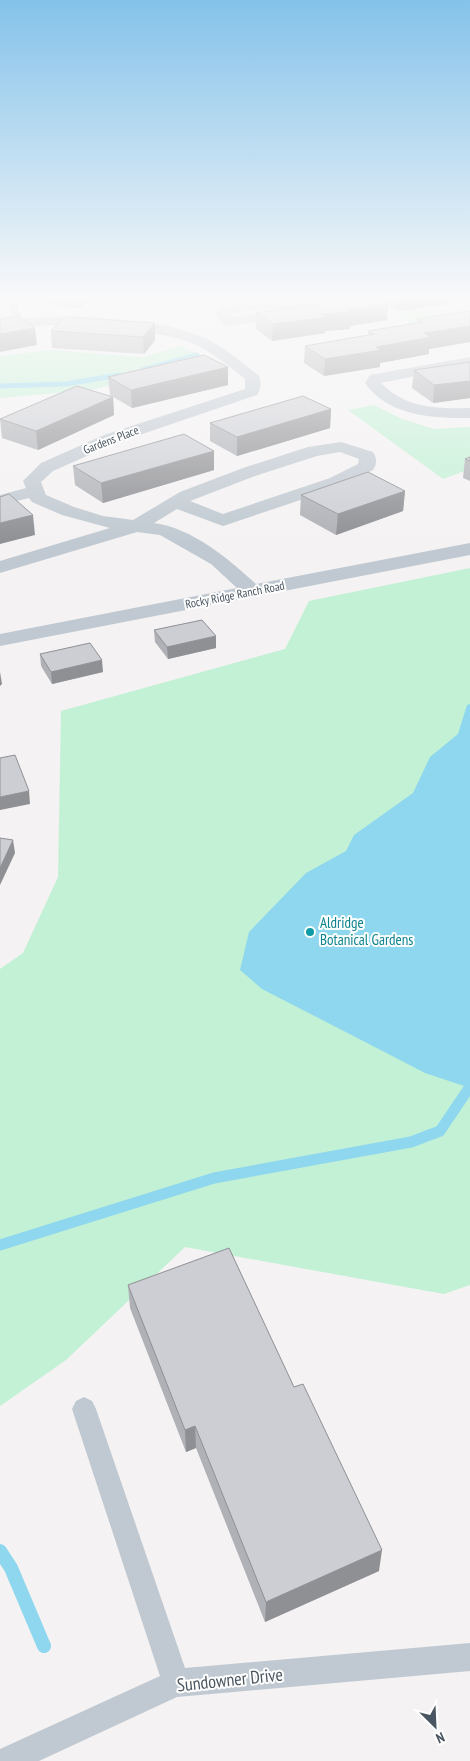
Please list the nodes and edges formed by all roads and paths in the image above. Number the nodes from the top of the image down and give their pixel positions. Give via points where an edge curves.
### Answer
1 (253, 380) edge
2 (374, 380) edge
3 (470, 413) edge
4 (35, 491) junction
5 (0, 500) edge
6 (175, 502) junction
7 (136, 526) junction
8 (470, 548) edge
9 (0, 567) edge
10 (252, 591) junction
11 (0, 640) edge
12 (84, 1409) dead end
13 (470, 1657) edge
14 (176, 1683) junction
15 (6, 1761) edge

1 - 4 street, Gardens Place via 252,392 110,439 47,466 32,481
2 - 3 street via 379,391 414,410 435,414
4 - 5 street
4 - 7 street via 38,498 68,511 101,521
6 - 6 street via 223,520 336,482 367,466 367,456 341,447 314,450
6 - 7 street
7 - 9 street
7 - 10 street via 165,530 218,560
8 - 10 street, Rocky Ridge Ranch Road
10 - 11 street, Rocky Ridge Ranch Road
12 - 14 lane
13 - 14 lane, Sundowner Drive
14 - 15 lane, Sundowner Drive

